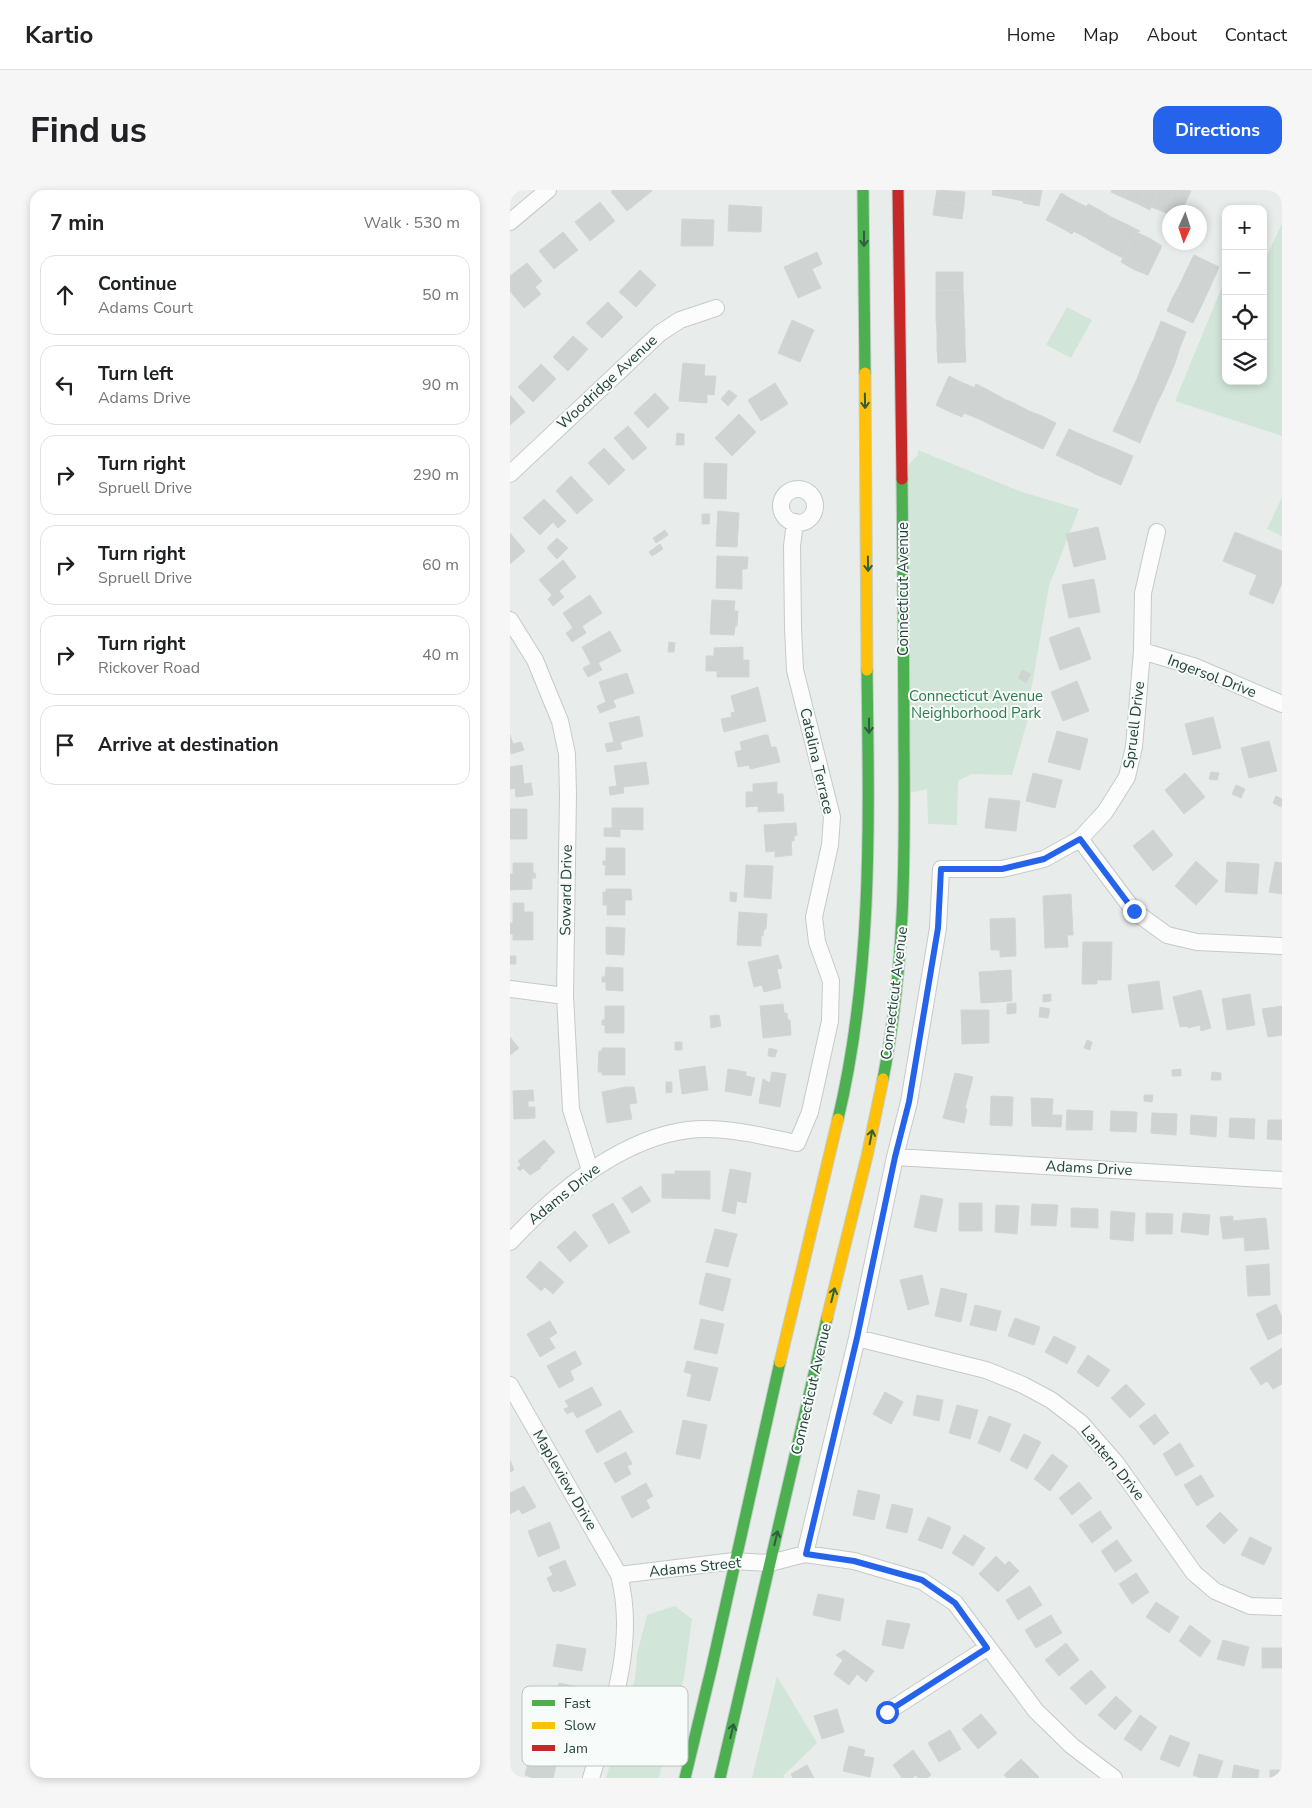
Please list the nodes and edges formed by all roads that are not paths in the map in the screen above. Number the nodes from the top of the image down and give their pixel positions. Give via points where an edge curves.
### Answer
1 (548, 190) edge
2 (863, 190) edge
3 (898, 190) edge
4 (510, 222) edge
5 (716, 308) dead end
6 (510, 474) edge
7 (795, 522) dead end
8 (1157, 532) dead end
9 (510, 620) edge
10 (1142, 651) junction
11 (1282, 704) edge
12 (1080, 839) junction
13 (1282, 946) edge
14 (510, 989) edge
15 (565, 996) junction
16 (797, 1143) joint
17 (895, 1157) junction
18 (590, 1170) junction
19 (1282, 1180) edge
20 (510, 1242) edge
21 (857, 1338) junction
22 (510, 1385) edge
23 (806, 1554) junction
24 (734, 1561) junction
25 (770, 1562) junction
26 (619, 1576) junction
27 (1282, 1607) edge
28 (987, 1648) junction
29 (619, 1686) edge
30 (887, 1712) dead end
31 (688, 1765) edge
32 (596, 1766) edge
33 (592, 1778) edge
34 (720, 1778) edge
35 (1114, 1778) edge

1 - 4 street
2 -> 24 main road via 869,840 862,977 848,1077
25 -> 3 main road, Connecticut Avenue via 868,1156 888,1054 902,938 905,857
5 - 6 street, Woodridge Avenue via 680,320 660,333
7 - 16 street, Catalina Terrace via 792,546 795,670 832,817 830,845 814,917 817,942 831,981 830,1021 810,1112
8 - 10 street, Spruell Drive via 1143,593
9 - 15 street, Soward Drive via 535,660 560,721 567,754
10 - 11 street, Ingersol Drive via 1196,667
10 - 12 street, Spruell Drive via 1134,747 1127,777 1105,812
12 - 13 street via 1134,911 1168,935 1197,942
12 - 17 street, Spruell Drive via 1044,859 1002,869 941,869 938,928 909,1102
14 - 15 street
15 - 18 street, Soward Drive via 571,1109
16 - 18 street, Adams Drive via 732,1130 688,1130 647,1140
17 - 19 street, Adams Drive
17 - 21 street, Spruell Drive
18 - 20 street, Adams Drive
21 - 23 street, Spruell Drive
21 - 27 street, Lantern Drive via 986,1370 1023,1384 1050,1400 1081,1423 1116,1463 1194,1573 1215,1591 1250,1606
22 - 26 street, Mapleview Drive
23 - 25 street
23 - 28 street via 854,1561 922,1580 955,1603
24 - 25 street, Adams Street
24 - 26 street, Adams Street
24 - 31 main road
34 -> 25 main road, Connecticut Avenue
26 - 29 street, Mapleview Drive via 626,1636
28 - 30 street
28 - 35 street via 1036,1711 1072,1746
32 - 33 street, Mapleview Drive

